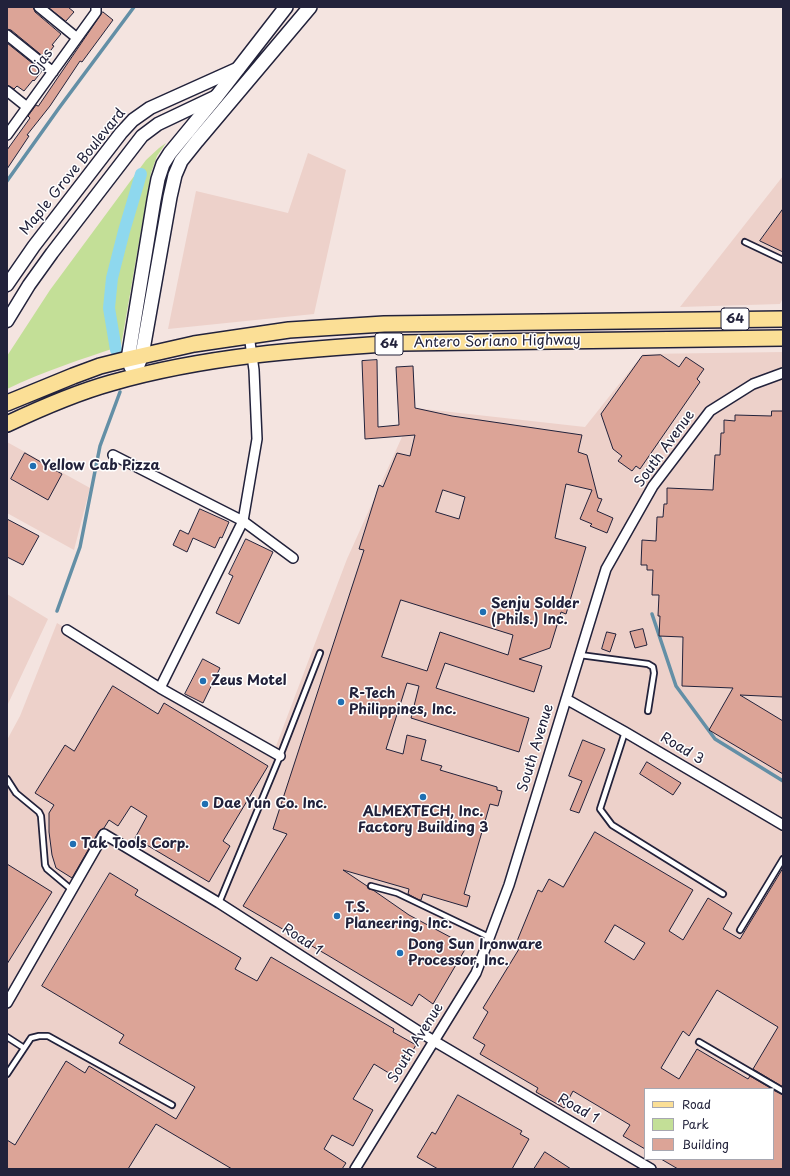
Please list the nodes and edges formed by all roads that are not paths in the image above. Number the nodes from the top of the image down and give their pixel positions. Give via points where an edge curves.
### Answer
1 (39, 7) edge
2 (96, 7) edge
3 (286, 7) edge
4 (310, 7) edge
5 (7, 35) edge
6 (77, 38) junction
7 (239, 68) junction
8 (52, 72) junction
9 (7, 91) edge
10 (217, 96) junction
11 (27, 107) junction
12 (7, 135) edge
13 (745, 242) dead end
14 (783, 260) edge
15 (7, 285) edge
16 (783, 319) edge
17 (7, 321) edge
18 (249, 335) junction
19 (783, 338) edge
20 (252, 355) junction
21 (135, 357) junction
22 (783, 374) edge
23 (133, 377) junction
24 (7, 403) edge
25 (7, 424) edge
26 (113, 455) dead end
27 (243, 521) junction
28 (293, 558) dead end
29 (67, 630) dead end
30 (320, 653) dead end
31 (580, 655) junction
32 (160, 688) junction
33 (566, 699) junction
34 (648, 711) dead end
35 (625, 732) junction
36 (280, 756) junction
37 (7, 778) edge
38 (783, 825) edge
39 (783, 859) edge
40 (371, 886) dead end
41 (72, 890) junction
42 (723, 894) dead end
43 (219, 903) junction
44 (740, 930) dead end
45 (489, 937) junction
46 (7, 1003) edge
47 (7, 1037) edge
48 (434, 1041) junction
49 (699, 1042) dead end
50 (24, 1048) junction
51 (7, 1074) edge
52 (783, 1091) edge
53 (172, 1105) dead end
54 (355, 1169) edge
55 (651, 1169) edge

1 - 6 street
2 - 6 street, Ojas via 96,12
3 - 7 main road, Maple Grove Boulevard
4 - 21 main road via 181,161
5 - 8 street
6 - 8 street, Ojas
7 - 10 main road
7 - 15 street, Maple Grove Boulevard via 158,104 133,120 43,234
8 - 11 street, Ojas
9 - 11 street
10 - 17 street via 158,124 142,136 57,247
10 - 21 main road via 170,153 161,171 153,207
11 - 12 street, Ojas
13 - 14 lane
16 - 18 main road, Antero Soriano Highway / 64 via 384,324
18 - 20 street
18 - 21 main road, Antero Soriano Highway / 64
19 - 20 main road, Antero Soriano Highway / 64 via 400,343
20 - 23 main road, Antero Soriano Highway / 64
20 - 27 street via 257,438
21 - 23 main road
21 - 24 main road, Antero Soriano Highway / 64 via 73,376
22 - 31 street, South Avenue via 753,384 710,411 654,486 606,569
23 - 25 main road, Antero Soriano Highway / 64 via 73,396
26 - 27 street
27 - 28 street
27 - 32 street
29 - 32 street
30 - 36 lane
31 - 33 street, South Avenue
31 - 34 lane via 648,664 653,667
32 - 36 street
33 - 35 street, Road 3
33 - 45 street, South Avenue via 509,885
35 - 38 street, Road 3
35 - 42 lane via 600,809 612,826
36 - 43 lane
37 - 41 lane via 16,792 41,816 47,869
39 - 44 lane
40 - 45 lane via 397,893
41 - 43 street, Road 1 via 104,834
41 - 46 street, Road 1
43 - 48 street, Road 1
45 - 48 street, South Avenue via 476,973
47 - 50 lane
48 - 54 street, South Avenue
48 - 55 street, Road 1
49 - 52 lane
50 - 51 lane
50 - 53 lane via 31,1038 48,1036

